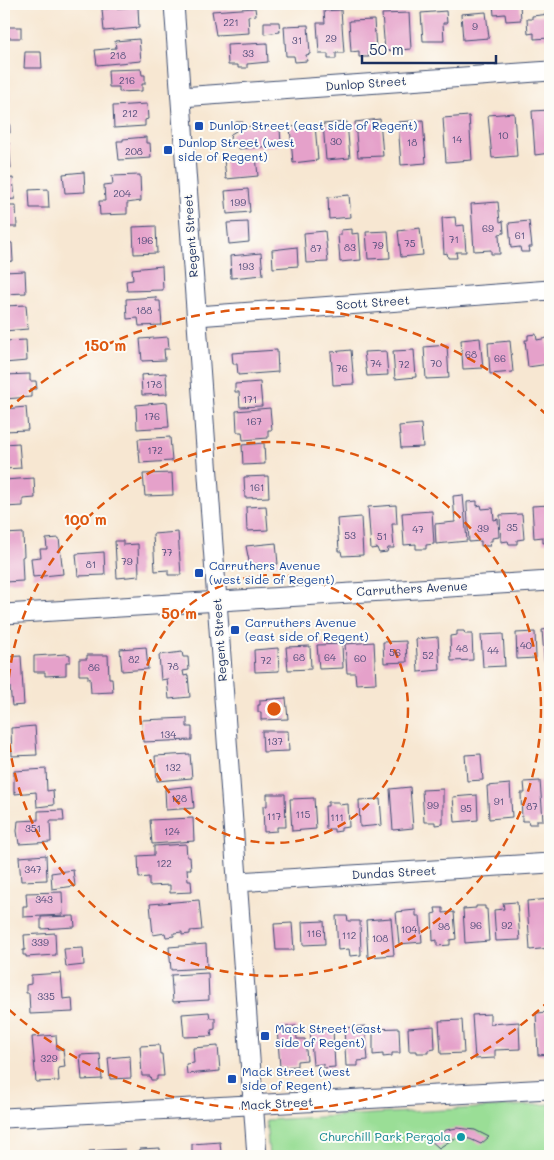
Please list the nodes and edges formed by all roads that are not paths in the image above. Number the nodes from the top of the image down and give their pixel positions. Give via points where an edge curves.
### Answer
1 (174, 4) edge
2 (550, 72) edge
3 (181, 97) junction
4 (550, 290) edge
5 (197, 316) junction
6 (550, 581) edge
7 (217, 601) junction
8 (4, 614) edge
9 (550, 863) edge
10 (237, 882) junction
11 (550, 1089) edge
12 (253, 1105) junction
13 (4, 1118) edge
14 (257, 1156) edge

1 - 3 street, Regent Street
2 - 3 street, Dunlop Street
3 - 5 street, Regent Street
4 - 5 street, Scott Street
5 - 7 street, Regent Street
6 - 7 street, Carruthers Avenue
7 - 8 street, Carruthers Avenue
7 - 10 street, Regent Street
9 - 10 street, Dundas Street
10 - 12 street, Regent Street
11 - 12 street, Mack Street
12 - 13 street, Mack Street
12 - 14 street, Regent Street

